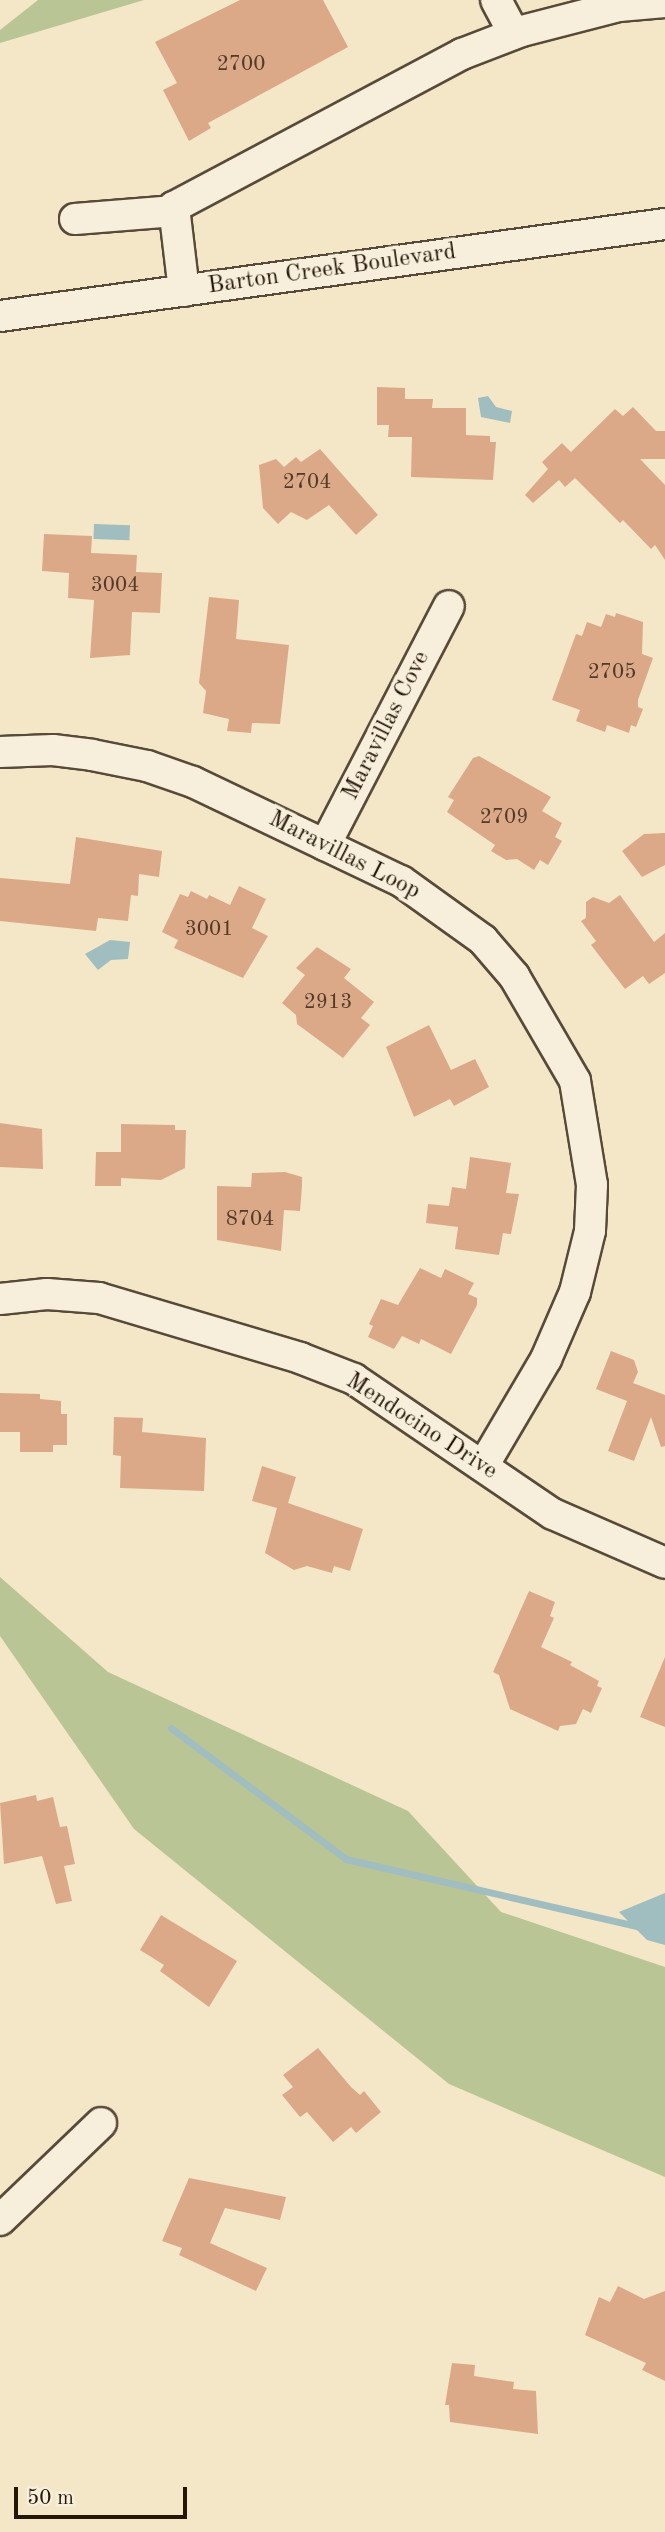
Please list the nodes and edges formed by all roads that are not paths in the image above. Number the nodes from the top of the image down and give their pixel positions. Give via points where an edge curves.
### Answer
1 (496, 0) edge
2 (665, 2) edge
3 (514, 34) junction
4 (175, 211) junction
5 (75, 219) dead end
6 (665, 224) edge
7 (184, 290) junction
8 (0, 316) edge
9 (449, 606) dead end
10 (0, 752) edge
11 (326, 845) junction
12 (0, 1299) edge
13 (483, 1466) junction
14 (665, 1563) edge
15 (101, 2123) dead end
16 (0, 2220) edge

1 - 3 street
2 - 3 street via 620,6
3 - 4 street via 450,60 174,207
4 - 5 street
4 - 7 street
6 - 7 street, Barton Creek Boulevard
7 - 8 street, Barton Creek Boulevard
9 - 11 street, Maravillas Cove
10 - 11 street, Maravillas Loop via 52,750 147,766 193,782
11 - 13 street, Maravillas Loop via 401,881 483,940 521,987 575,1082 592,1185 590,1231 575,1292 546,1359
12 - 13 street, Mendocino Drive via 47,1294 99,1298 300,1357 354,1380
13 - 14 street, Mendocino Drive via 553,1514
15 - 16 street

